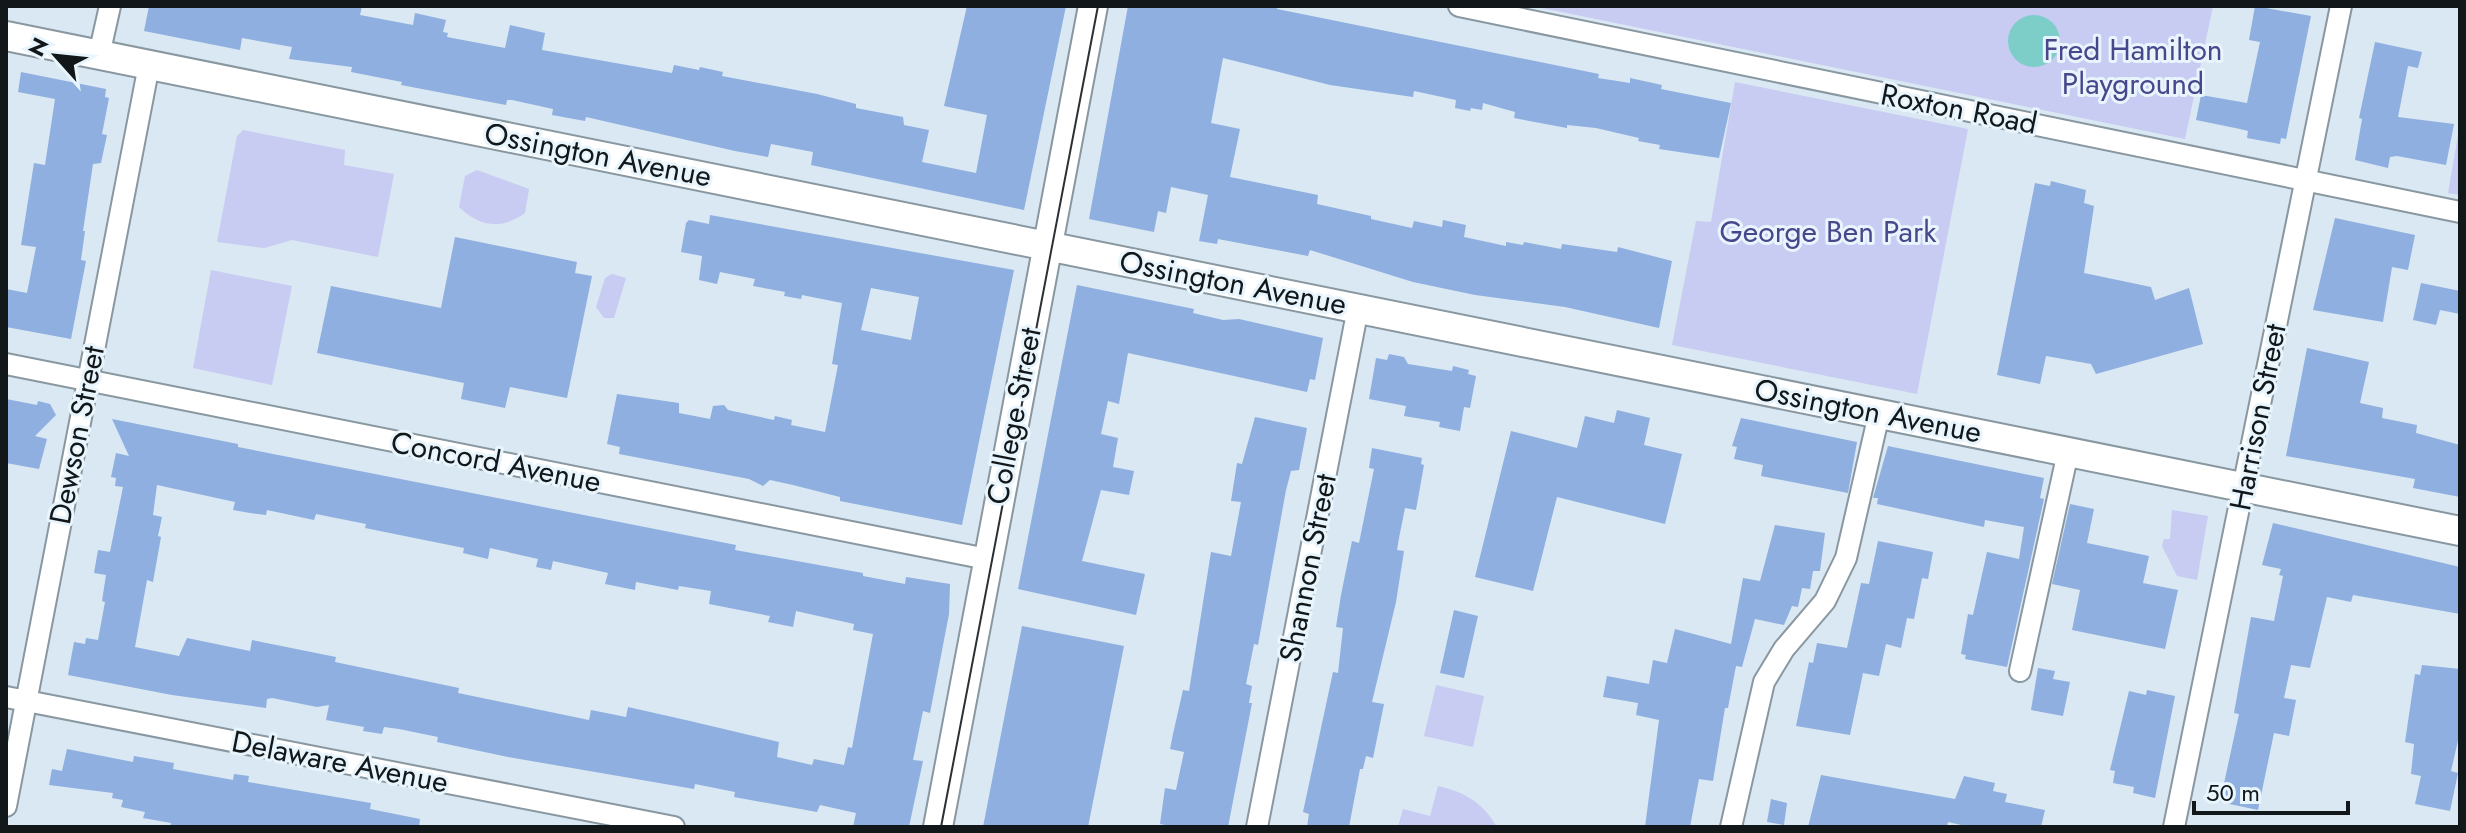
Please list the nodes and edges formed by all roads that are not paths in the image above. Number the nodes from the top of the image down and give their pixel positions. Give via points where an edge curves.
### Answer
1 (110, 6) edge
2 (1093, 6) edge
3 (1459, 6) edge
4 (2341, 6) edge
5 (6, 36) edge
6 (99, 55) junction
7 (149, 65) junction
8 (2306, 180) junction
9 (2460, 212) edge
10 (1046, 246) junction
11 (1358, 308) junction
12 (6, 364) edge
13 (88, 381) junction
14 (1879, 414) junction
15 (2068, 452) junction
16 (2243, 486) junction
17 (2460, 531) edge
18 (987, 559) junction
19 (2020, 671) dead end
20 (16, 698) edge
21 (6, 806) edge
22 (674, 827) edge
23 (938, 827) edge
24 (1257, 827) edge
25 (1731, 827) edge
26 (2174, 827) edge

1 - 6 street
2 - 10 street, College Street
3 - 8 street, Roxton Road
4 - 8 street, Harrison Street
5 - 6 street, Ossington Avenue
6 - 7 street, Ossington Avenue
7 - 10 street, Ossington Avenue
7 - 13 street, Dewson Street
8 - 9 street, Roxton Road
8 - 16 street, Harrison Street
10 - 11 street, Ossington Avenue
10 - 18 street, College Street
11 - 14 street, Ossington Avenue
11 - 24 street, Shannon Street
12 - 13 street, Concord Avenue
13 - 18 street, Concord Avenue
13 - 20 street, Dewson Street
14 - 15 street, Ossington Avenue
14 - 25 street via 1846,558 1825,601 1764,682
15 - 16 street, Ossington Avenue
15 - 19 street
16 - 17 street, Ossington Avenue
16 - 26 street, Harrison Street
18 - 23 street, College Street
20 - 21 street, Dewson Street
20 - 22 street, Delaware Avenue

